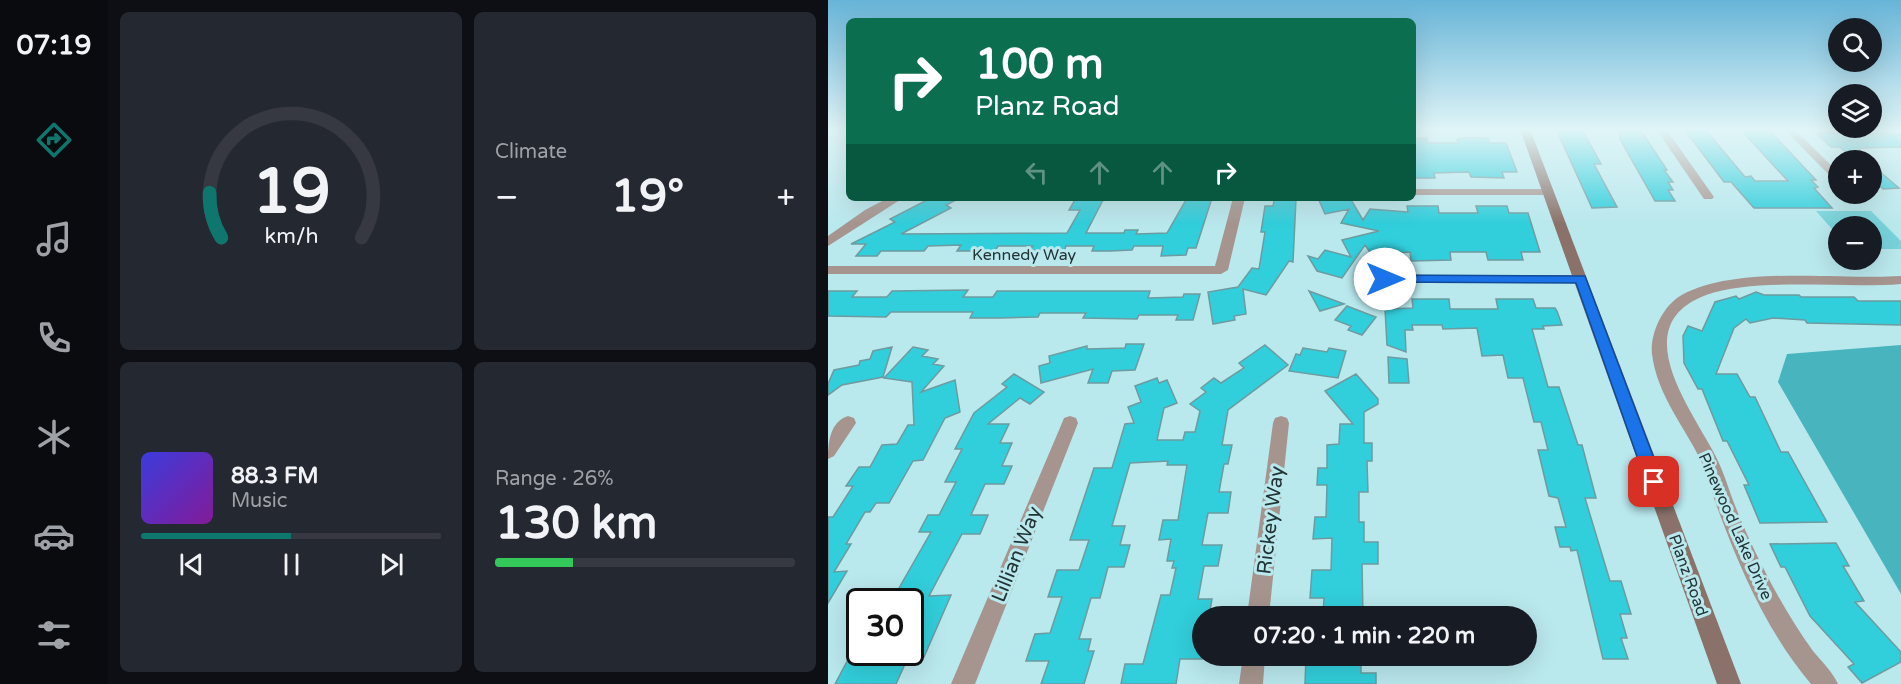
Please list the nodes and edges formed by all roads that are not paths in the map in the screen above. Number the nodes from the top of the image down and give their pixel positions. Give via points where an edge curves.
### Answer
1 (1537, 161) edge
2 (1683, 161) edge
3 (1416, 192) edge
4 (1548, 192) junction
5 (1708, 197) dead end
6 (891, 201) edge
7 (1238, 201) edge
8 (828, 243) edge
9 (828, 270) edge
10 (1385, 279) dead end
11 (1580, 279) junction
12 (1901, 280) edge
13 (848, 423) dead end
14 (1070, 423) dead end
15 (1281, 423) dead end
16 (828, 451) edge
17 (1259, 606) edge
18 (1253, 666) edge
19 (963, 684) edge
20 (1251, 684) edge
21 (1729, 684) edge
22 (1826, 684) edge

1 - 4 street, Planz Road
2 - 5 street
3 - 4 street
4 - 11 street, Planz Road
6 - 8 street
7 - 9 street, Kennedy Way via 1221,270
10 - 11 street
11 - 21 street, Planz Road
12 - 22 street, Pinewood Lake Drive via 1748,284 1709,289 1682,303 1671,314 1660,338 1664,372 1687,424 1707,456 1773,609 1794,644
13 - 16 street
14 - 19 street, Lillian Way
15 - 17 street, Rickey Way
18 - 20 street

